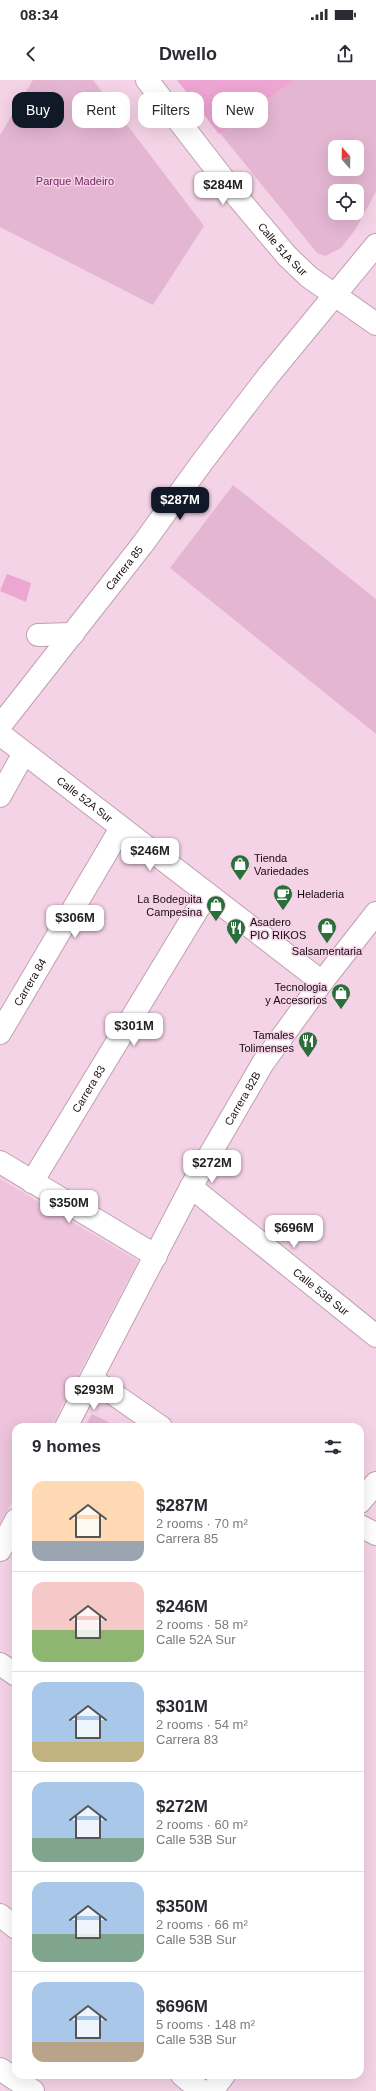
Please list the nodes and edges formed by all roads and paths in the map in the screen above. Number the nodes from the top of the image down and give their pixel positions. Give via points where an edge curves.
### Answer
1 (147, 80) edge
2 (376, 245) edge
3 (335, 294) junction
4 (376, 324) edge
5 (73, 634) junction
6 (38, 635) dead end
7 (0, 726) edge
8 (0, 734) edge
9 (24, 753) junction
10 (0, 796) edge
11 (121, 828) junction
12 (207, 894) junction
13 (376, 914) edge
14 (322, 982) junction
15 (0, 1033) edge
16 (0, 1162) edge
17 (32, 1182) junction
18 (191, 1187) junction
19 (156, 1256) junction
20 (376, 1336) edge
21 (92, 1379) junction
22 (68, 1423) edge
23 (155, 1423) edge
24 (376, 1483) edge
25 (364, 1497) edge
26 (364, 1528) edge
27 (12, 1532) edge
28 (376, 1534) edge
29 (7, 1548) edge
30 (0, 1664) edge
31 (12, 1672) edge
32 (0, 1915) edge
33 (12, 1925) edge
34 (0, 2069) edge
35 (12, 2075) edge
36 (186, 2079) edge
37 (221, 2079) edge
38 (200, 2091) edge
39 (212, 2091) edge

1 - 3 street, Calle 51A Sur via 239,199 287,256 309,277
2 - 3 street, Carrera 85
3 - 4 street, Calle 51A Sur
3 - 5 street, Carrera 85 via 268,376
5 - 6 street
5 - 7 street, Carrera 85
8 - 9 street, Calle 52A Sur
9 - 10 street
9 - 11 street, Calle 52A Sur
11 - 12 street, Calle 52A Sur
11 - 15 street, Carrera 84
12 - 14 street, Calle 52A Sur
12 - 17 street, Carrera 83
13 - 14 street, Carrera 82B
14 - 18 street, Carrera 82B via 263,1062
16 - 17 street
17 - 19 street
18 - 19 street, Carrera 82B
18 - 20 street, Calle 53B Sur
19 - 21 street, Carrera 82B
21 - 22 street, Carrera 82B
21 - 23 street
24 - 25 street
26 - 28 street
27 - 29 street
30 - 31 street
32 - 33 street
34 - 35 street
36 - 38 street
37 - 39 street

